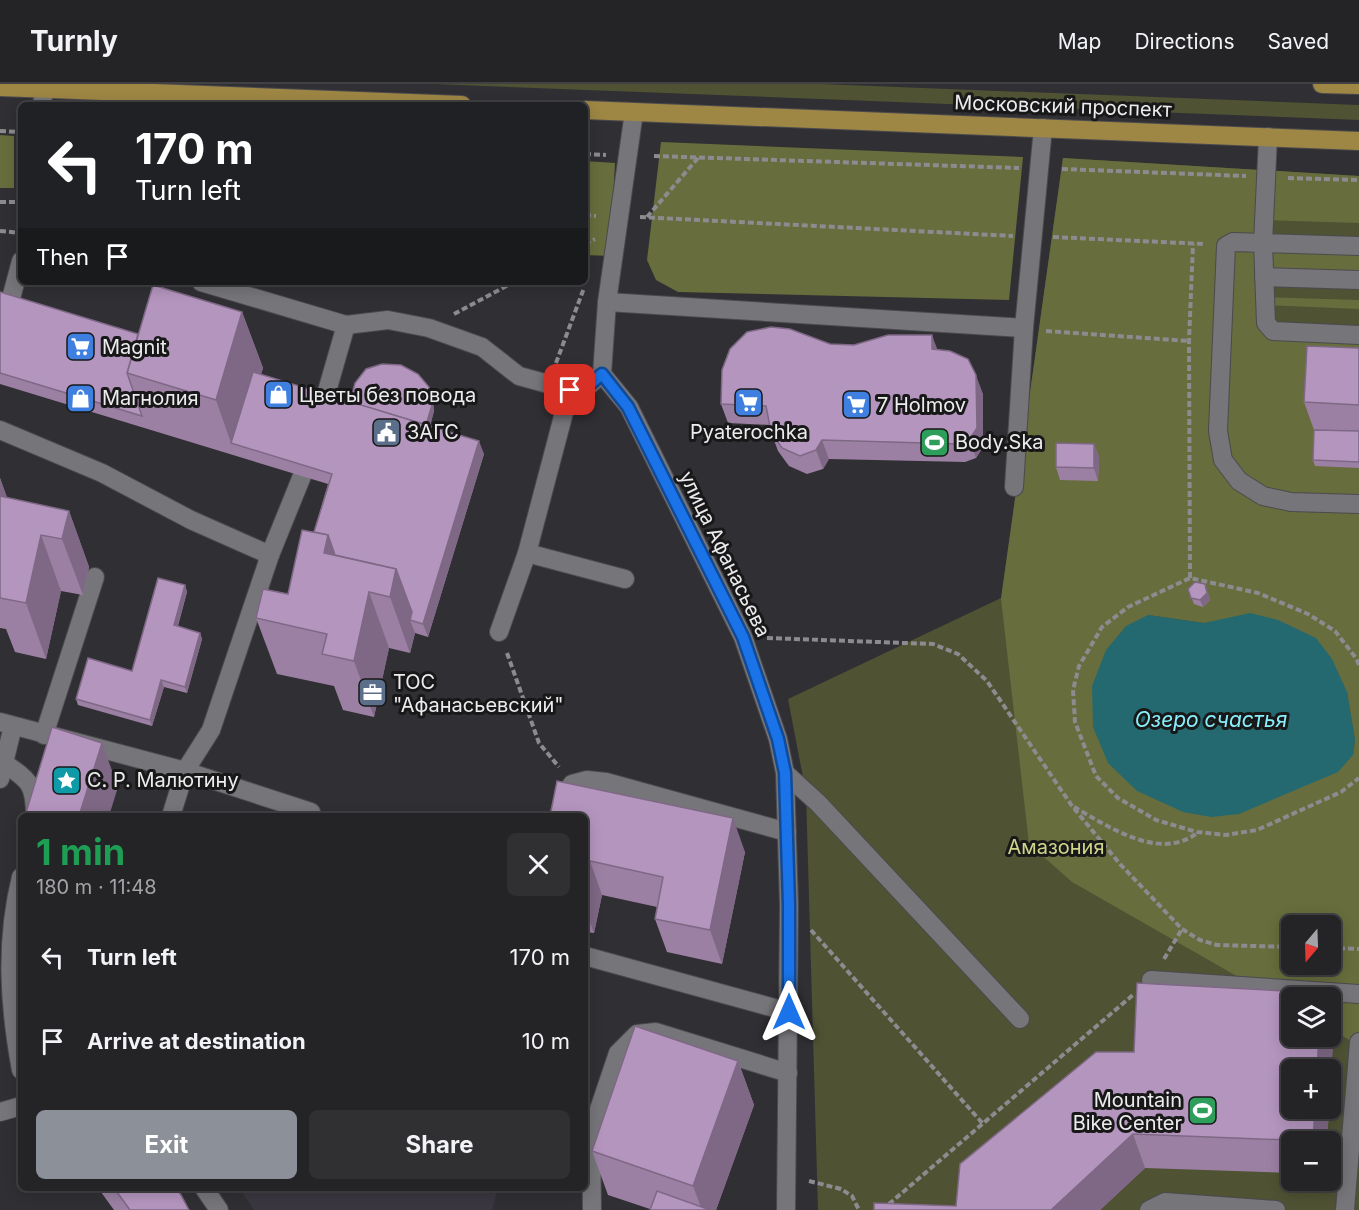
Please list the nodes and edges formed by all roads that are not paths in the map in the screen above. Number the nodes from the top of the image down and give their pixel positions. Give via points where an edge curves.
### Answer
1 (1322, 84) edge
2 (1359, 86) edge
3 (0, 87) edge
4 (43, 97) edge
5 (305, 102) edge
6 (588, 110) edge
7 (634, 112) junction
8 (1043, 128) junction
9 (1268, 137) junction
10 (1359, 141) edge
11 (1263, 243) junction
12 (1359, 246) edge
13 (18, 272) edge
14 (1264, 277) junction
15 (1359, 280) edge
16 (211, 285) edge
17 (607, 302) junction
18 (9, 306) edge
19 (346, 325) junction
20 (1024, 328) junction
21 (1359, 335) edge
22 (602, 374) junction
23 (570, 390) junction
24 (323, 405) edge
25 (0, 430) edge
26 (302, 476) edge
27 (1014, 487) dead end
28 (1359, 504) edge
29 (527, 553) junction
30 (270, 555) junction
31 (95, 577) dead end
32 (625, 579) dead end
33 (499, 632) road end
34 (6, 724) edge
35 (44, 735) junction
36 (2, 771) edge
37 (185, 771) junction
38 (785, 773) junction
39 (311, 812) dead end
40 (35, 813) edge
41 (172, 813) edge
42 (560, 813) edge
43 (787, 832) junction
44 (18, 897) edge
45 (588, 958) edge
46 (1151, 980) road end
47 (1359, 994) edge
48 (789, 1012) junction
49 (1020, 1018) dead end
50 (1359, 1042) edge
51 (18, 1052) edge
52 (788, 1073) junction
53 (18, 1107) edge
54 (0, 1112) edge
55 (206, 1191) edge
56 (219, 1210) edge
57 (592, 1210) edge
58 (786, 1210) edge
59 (1149, 1210) edge
60 (1276, 1210) edge
61 (1346, 1210) edge

1 - 2 main road
3 - 4 main road
4 - 5 main road
6 - 7 main road, Московский проспект
7 - 8 main road, Московский проспект
7 - 17 street
8 - 9 main road, Московский проспект
8 - 20 street
9 - 10 main road, Московский проспект
9 - 11 street
11 - 12 street
11 - 14 street
11 - 28 street via 1233,242 1224,253 1218,431 1223,460 1239,481 1263,496 1291,502
13 - 18 street
14 - 15 street
14 - 21 street via 1266,324 1273,331
16 - 19 street
17 - 20 street
17 - 22 street
19 - 23 street via 388,320 429,328 482,347 519,375
19 - 24 street
20 - 27 street
22 - 23 street via 587,387
22 - 38 street, улица Афанасьева via 628,407 743,637 778,739
23 - 29 street
25 - 30 street via 102,473
26 - 30 street
29 - 32 street
29 - 33 street
30 - 37 street via 211,729
31 - 35 street
34 - 35 street
34 - 36 street
35 - 37 street
36 - 40 street via 27,779 35,797
37 - 39 street
37 - 41 street
38 - 43 street, улица Афанасьева
38 - 49 street via 818,803
42 - 43 street via 572,784 587,780
43 - 48 street, улица Афанасьева
44 - 51 street via 10,950
45 - 48 street
46 - 47 street
48 - 52 street, улица Афанасьева
50 - 61 street
52 - 57 street via 656,1032 637,1034 618,1053 591,1133
52 - 58 street, улица Афанасьева
53 - 54 street
55 - 56 street
59 - 60 street via 1166,1202

